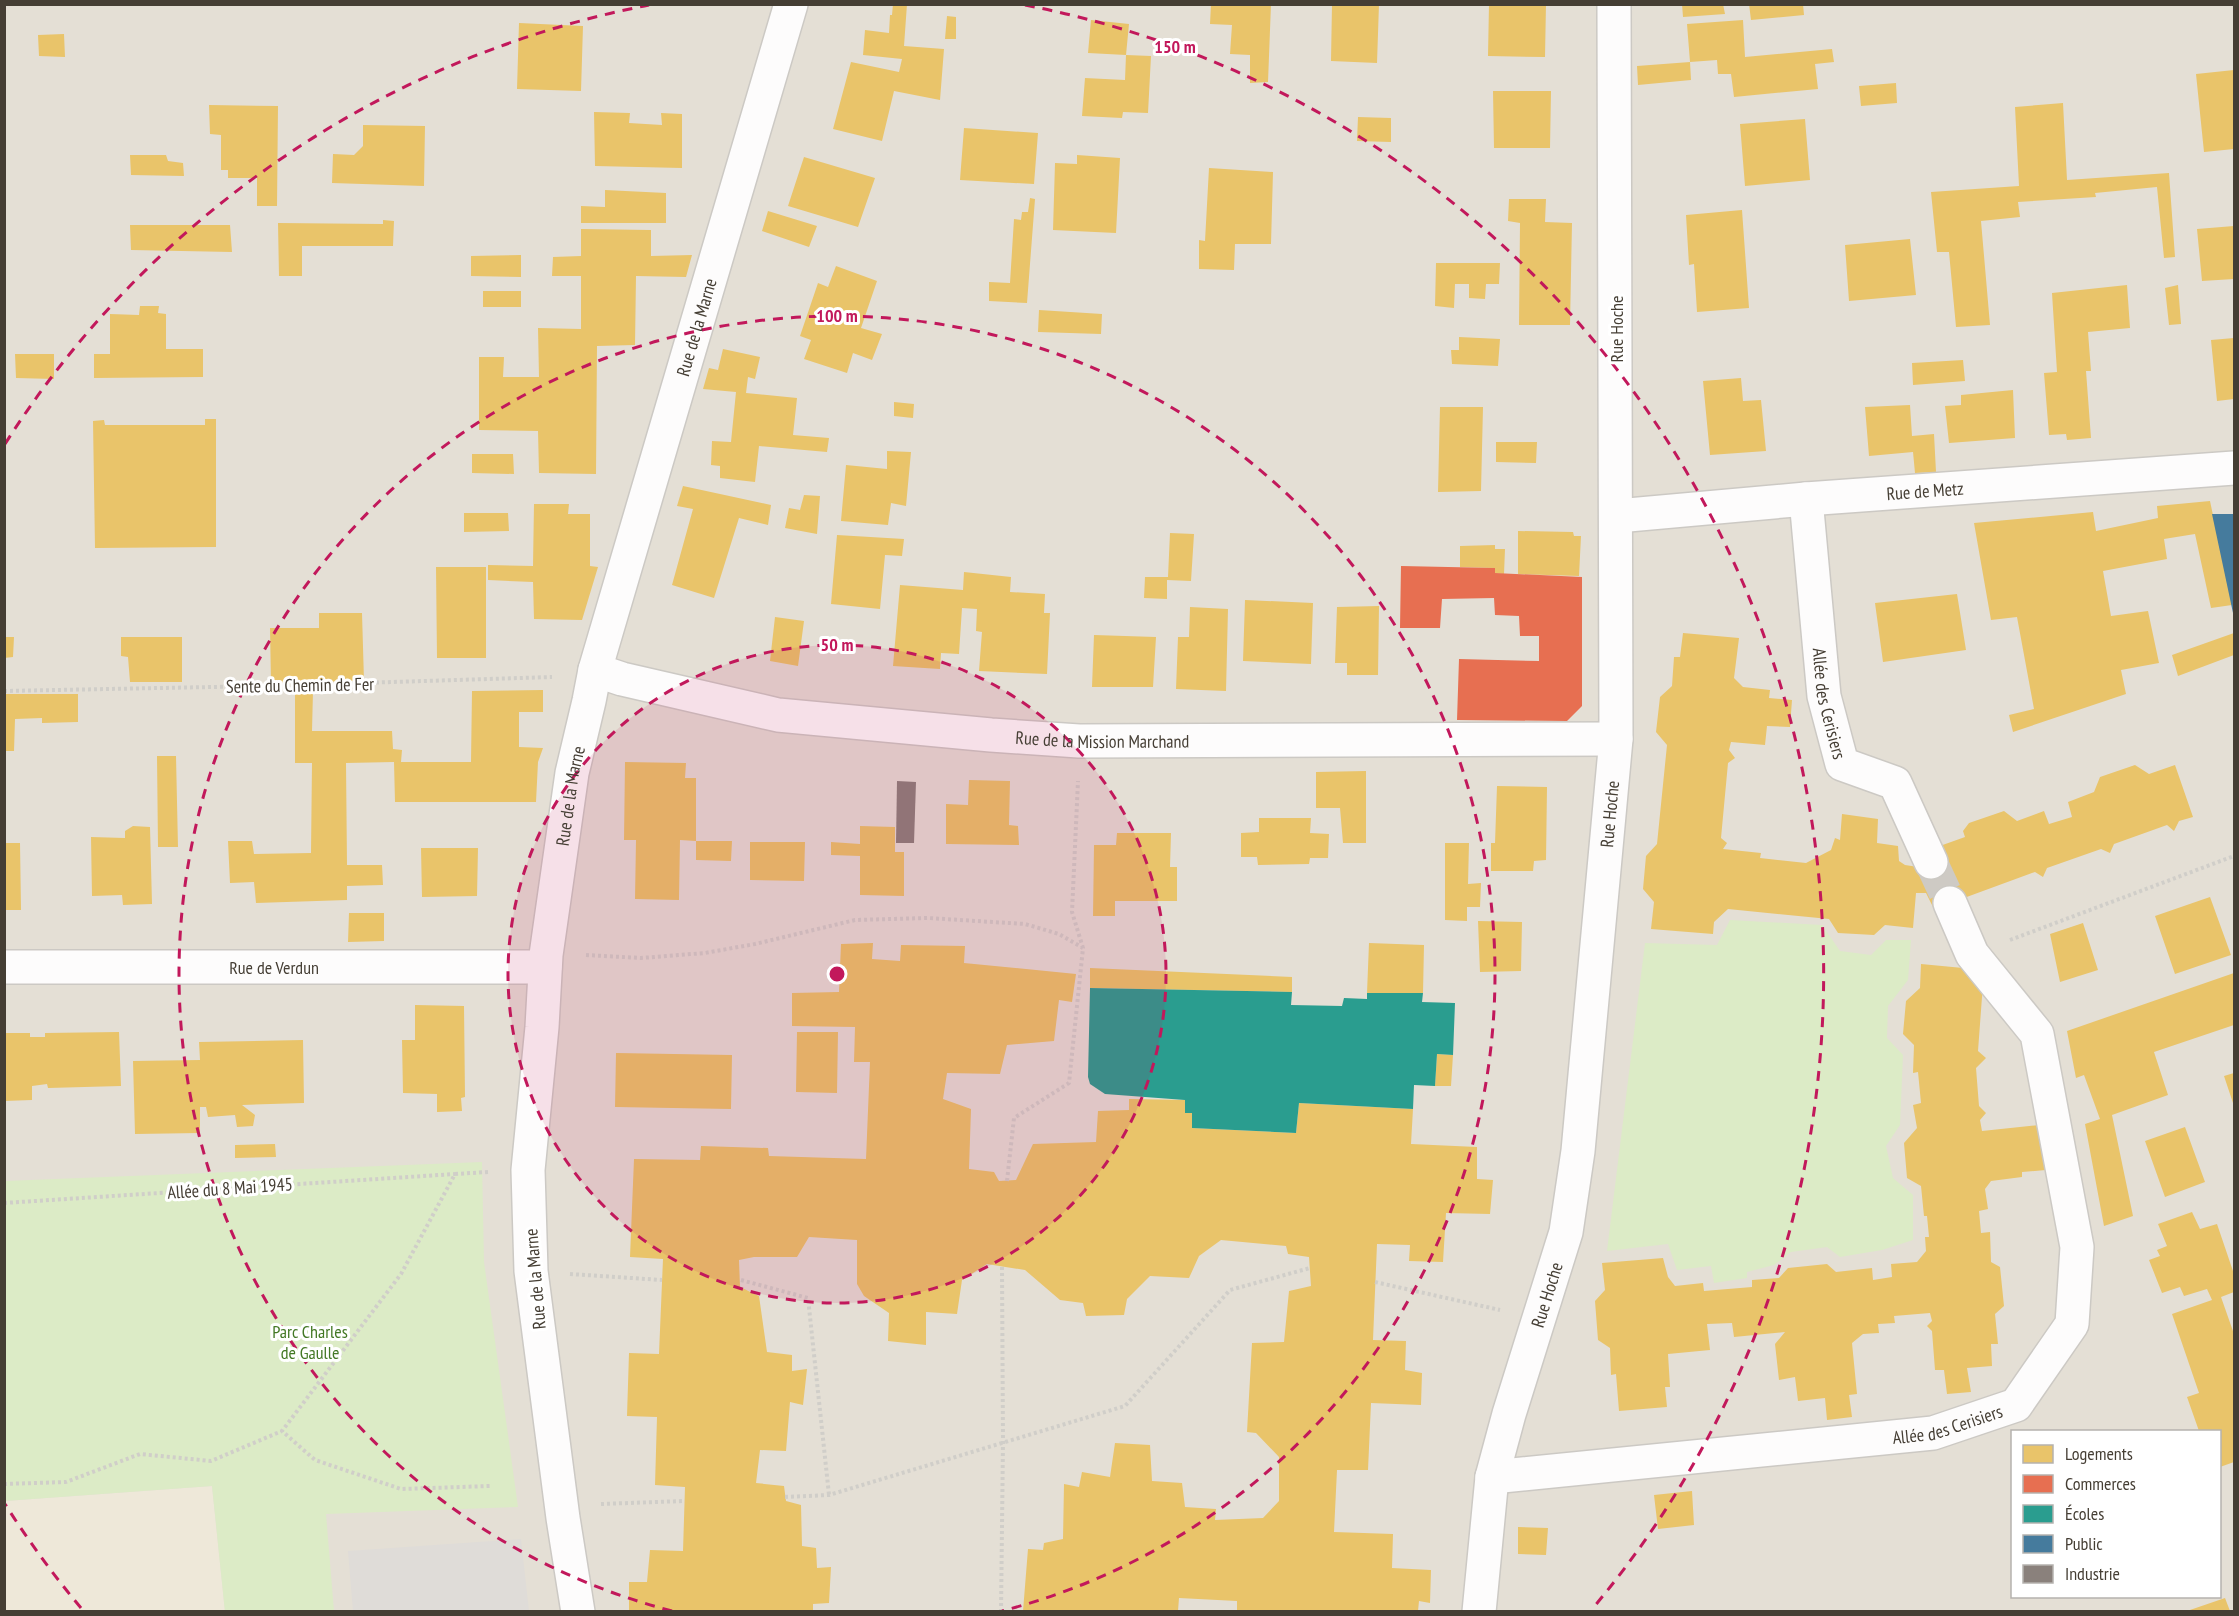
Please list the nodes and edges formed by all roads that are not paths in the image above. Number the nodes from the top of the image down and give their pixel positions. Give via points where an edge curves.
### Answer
1 (791, 4) edge
2 (1614, 4) edge
3 (2235, 468) edge
4 (1806, 499) junction
5 (1617, 516) junction
6 (595, 670) junction
7 (1616, 739) junction
8 (1930, 862) tunnel mouth
9 (1950, 903) tunnel mouth
10 (546, 958) junction
11 (4, 967) edge
12 (1492, 1477) junction
13 (578, 1611) edge
14 (1479, 1611) edge

1 - 6 street, Rue de la Marne
2 - 5 street, Rue Hoche
3 - 4 street, Rue de Metz
4 - 5 street, Rue de Metz
4 - 8 street, Allée des Cerisiers via 1824,696 1842,764 1895,783
5 - 7 street, Rue Hoche
6 - 7 street, Rue de la Mission Marchand via 778,715 1079,741
6 - 10 street, Rue de la Marne via 572,773
7 - 12 street, Rue Hoche via 1578,1151 1566,1232
9 - 12 street, Allée des Cerisiers via 1972,954 2037,1034 2077,1248 2072,1324 2016,1405 1934,1433
10 - 11 street, Rue de Verdun
10 - 13 street, Rue de la Marne via 528,1170 531,1271
12 - 14 street, Rue Hoche

